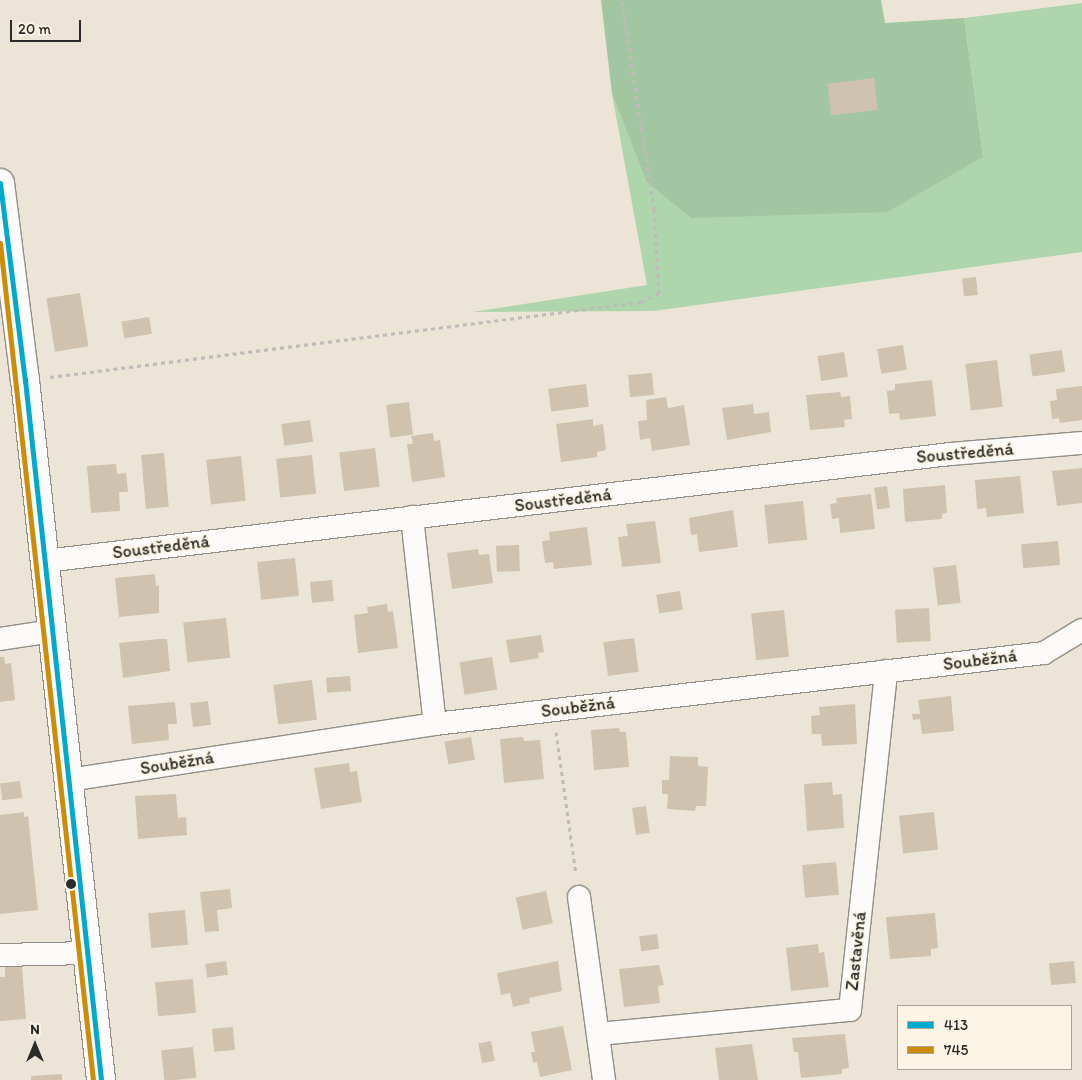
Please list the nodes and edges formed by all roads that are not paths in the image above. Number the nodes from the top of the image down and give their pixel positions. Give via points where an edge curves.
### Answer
1 (0, 183) edge
2 (1082, 443) edge
3 (412, 518) junction
4 (45, 561) junction
5 (1082, 630) edge
6 (52, 631) junction
7 (0, 638) edge
8 (886, 671) junction
9 (434, 724) junction
10 (69, 780) junction
11 (579, 897) road end
12 (88, 953) junction
13 (0, 955) edge
14 (599, 1034) junction
15 (101, 1080) edge
16 (604, 1080) edge

1 - 4 main road
2 - 3 street, Soustředěná via 950,454
3 - 4 street, Soustředěná
3 - 9 street
4 - 6 main road
5 - 8 street, Souběžná via 1044,653
6 - 7 street
6 - 10 main road
8 - 9 street, Souběžná
8 - 14 street, Zastavěná via 850,1010
9 - 10 street, Souběžná
10 - 12 main road
11 - 14 street
12 - 13 street
12 - 15 main road
14 - 16 street

